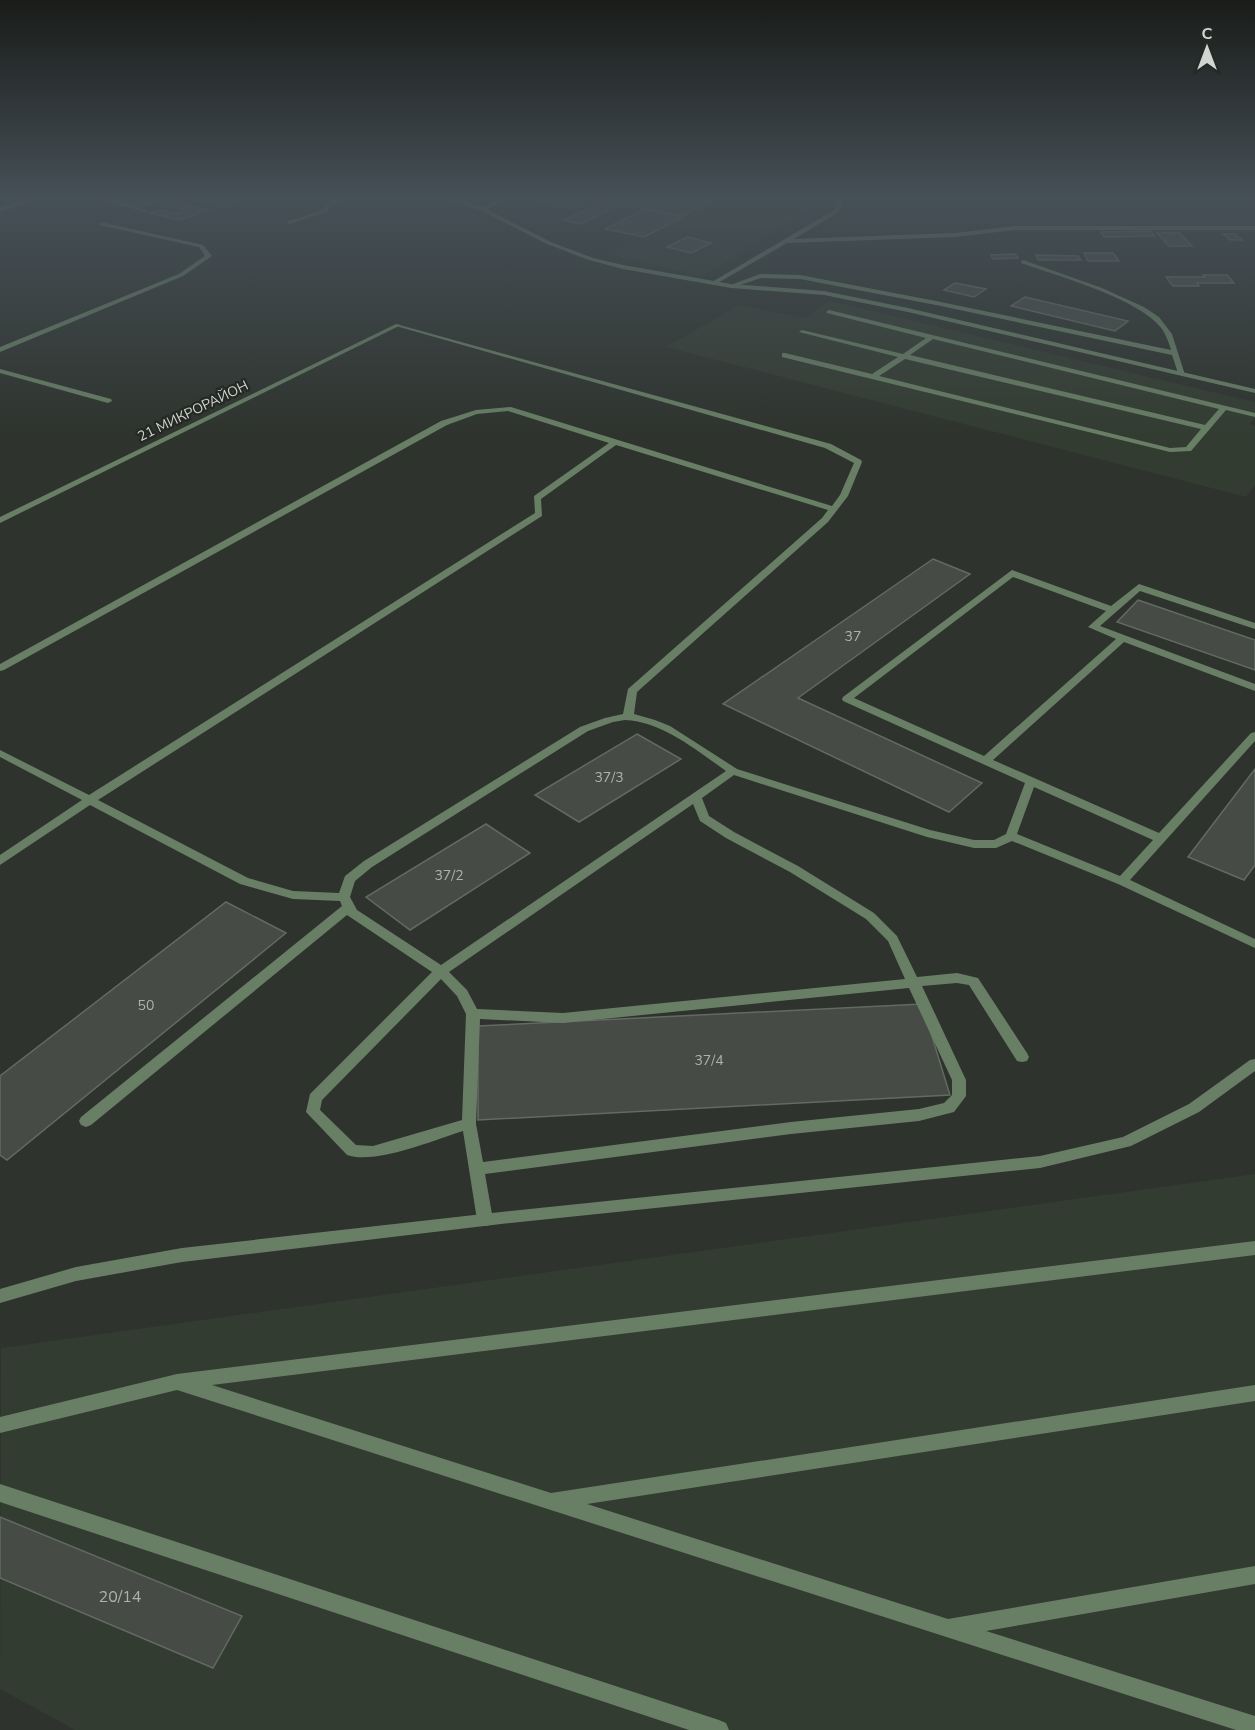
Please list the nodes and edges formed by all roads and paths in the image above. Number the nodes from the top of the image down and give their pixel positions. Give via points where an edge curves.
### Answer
1 (179, 276) edge
2 (672, 276) edge
3 (726, 276) edge
4 (1060, 276) edge
5 (714, 283) junction
6 (730, 286) junction
7 (895, 295) junction
8 (878, 304) junction
9 (829, 312) dead end
10 (802, 332) dead end
11 (932, 337) junction
12 (0, 350) edge
13 (1174, 353) junction
14 (785, 355) dead end
15 (903, 356) junction
16 (0, 371) edge
17 (1182, 373) junction
18 (873, 377) junction
19 (1255, 391) edge
20 (108, 401) dead end
21 (1224, 408) junction
22 (1255, 415) edge
23 (1206, 428) junction
24 (615, 442) junction
25 (834, 509) junction
26 (0, 520) edge
27 (1113, 610) junction
28 (1255, 626) edge
29 (1123, 638) junction
30 (0, 668) edge
31 (1255, 688) edge
32 (628, 716) junction
33 (1255, 735) edge
34 (0, 753) edge
35 (985, 760) junction
36 (733, 771) junction
37 (1031, 781) junction
38 (696, 796) junction
39 (90, 800) junction
40 (1011, 836) junction
41 (1161, 838) junction
42 (0, 861) edge
43 (1122, 881) junction
44 (347, 902) junction
45 (1255, 944) edge
46 (441, 971) junction
47 (912, 982) junction
48 (473, 1014) junction
49 (1022, 1057) dead end
50 (1255, 1064) edge
51 (86, 1121) dead end
52 (470, 1124) junction
53 (477, 1169) junction
54 (485, 1220) junction
55 (1255, 1248) edge
56 (0, 1296) edge
57 (177, 1382) junction
58 (1255, 1393) edge
59 (0, 1425) edge
60 (0, 1493) edge
61 (551, 1501) junction
62 (1255, 1575) edge
63 (947, 1628) junction
64 (1255, 1726) edge
65 (719, 1730) edge

1 - 12 street
2 - 5 street
3 - 5 street
4 - 13 street via 1113,295 1147,313 1165,328
5 - 6 street
6 - 7 street via 760,276 800,277
6 - 8 street via 824,293
7 - 8 street
7 - 13 street
8 - 17 street
9 - 11 street
10 - 15 street
11 - 15 street
11 - 21 street
13 - 17 street
14 - 18 street
15 - 18 street
15 - 23 street
16 - 20 street
17 - 19 street
18 - 23 street via 1170,450 1188,449
21 - 22 street
21 - 23 street
24 - 25 street
24 - 30 street via 508,409 476,412 444,423
24 - 39 street via 537,498 539,514
25 - 26 street, 21 МИКРОРАЙОН via 858,462 828,446 398,325
25 - 32 street via 632,691
27 - 28 street via 1139,587
27 - 29 street via 1093,627
27 - 35 street via 1012,573 847,699
29 - 31 street
29 - 35 street
32 - 36 street via 687,740
32 - 44 street via 584,729 368,864 349,879
33 - 41 street
34 - 39 street
35 - 37 street
36 - 38 street
36 - 40 street via 927,833 996,844
37 - 40 street
37 - 41 street
38 - 46 street
38 - 47 street via 704,818 870,916 893,939
39 - 42 street
39 - 44 street via 244,881 274,892
40 - 43 street
41 - 43 street
43 - 45 street
44 - 46 street via 352,913
44 - 51 street
46 - 48 street via 462,993
46 - 52 street via 315,1098 313,1112 352,1151 373,1152
47 - 48 street via 563,1018
47 - 49 street via 957,978 973,981
47 - 53 street via 959,1080 959,1096 949,1108 920,1115
48 - 52 street
50 - 54 street via 1194,1108 1126,1142 1040,1162
52 - 53 street
53 - 54 street
54 - 56 street via 182,1255 76,1274
55 - 57 street
57 - 59 street
57 - 61 street
58 - 61 street
60 - 65 street
61 - 63 street
62 - 63 street
63 - 64 street

